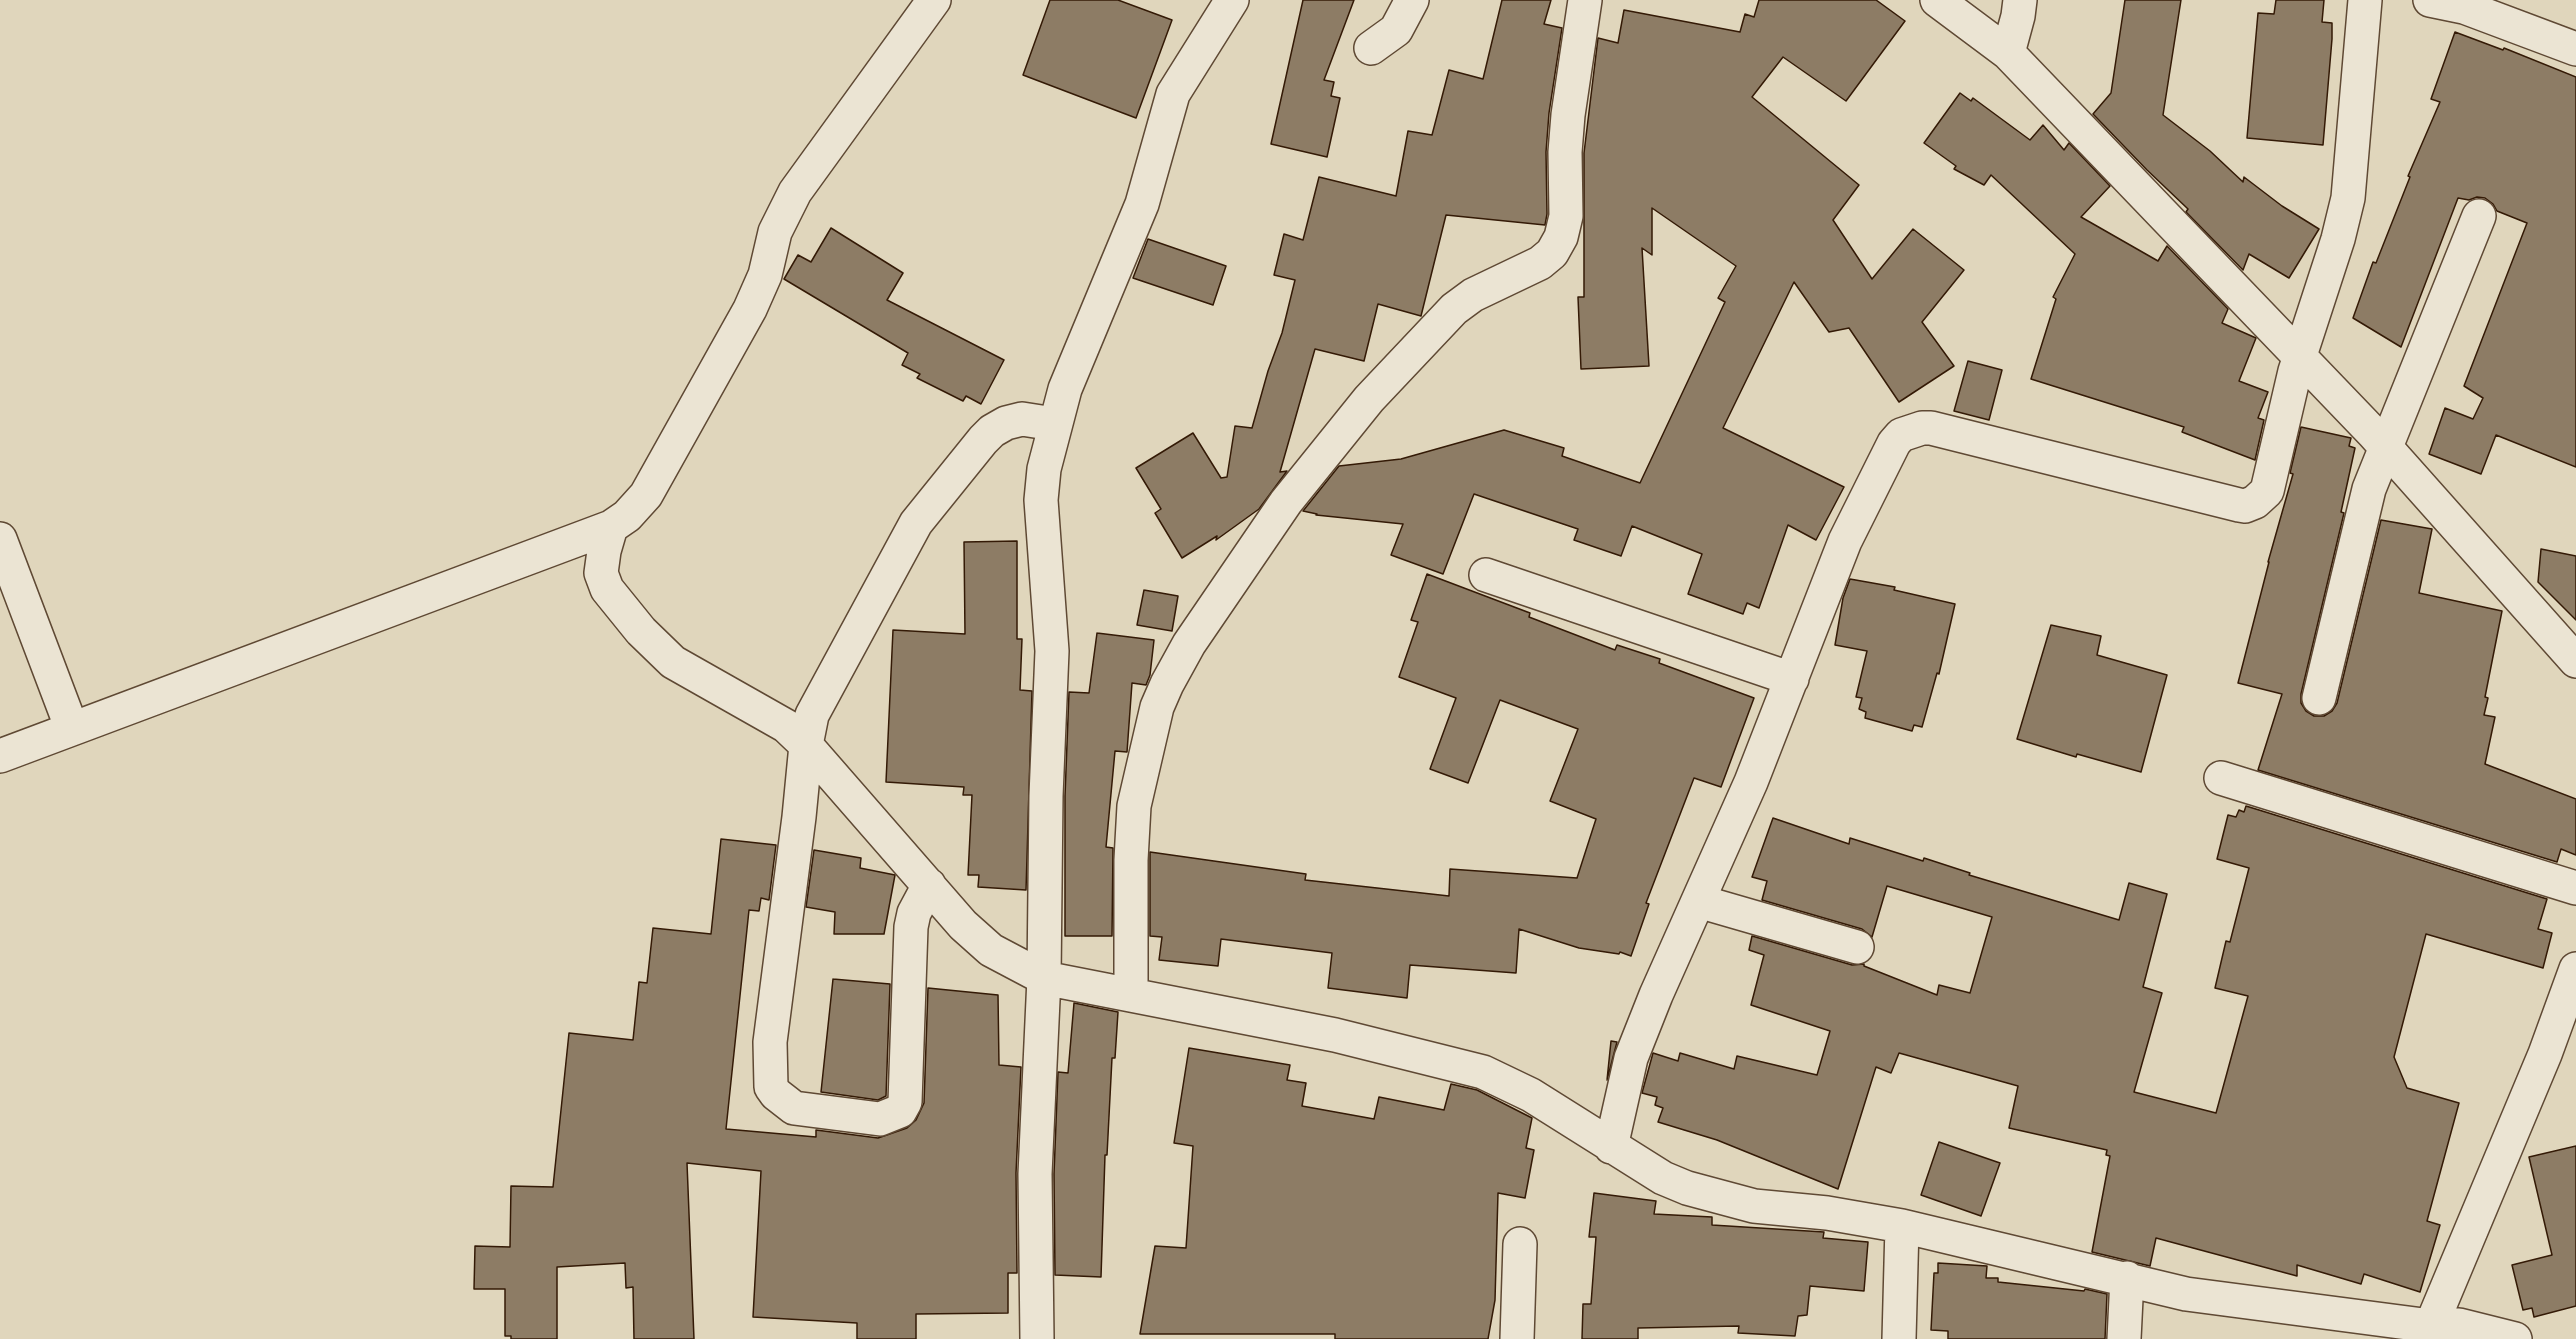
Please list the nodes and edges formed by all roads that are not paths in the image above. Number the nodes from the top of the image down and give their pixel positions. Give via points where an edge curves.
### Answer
1 (934, 0) edge
2 (1232, 0) edge
3 (1412, 0) edge
4 (1585, 0) edge
5 (1937, 0) edge
6 (2020, 0) edge
7 (2365, 0) edge
8 (2430, 0) edge
9 (1371, 48) dead end
10 (2576, 49) edge
11 (2008, 52) junction
12 (2479, 216) dead end
13 (2300, 356) junction
14 (1054, 424) junction
15 (2385, 447) junction
16 (611, 527) junction
17 (0, 539) edge
18 (1486, 575) dead end
19 (2576, 660) edge
20 (1792, 679) junction
21 (2319, 698) dead end
22 (72, 729) junction
23 (806, 745) junction
24 (0, 756) edge
25 (2221, 778) dead end
26 (929, 885) junction
27 (2576, 888) edge
28 (1698, 901) junction
29 (1857, 947) dead end
30 (2576, 969) edge
31 (1044, 978) junction
32 (1131, 995) junction
33 (1611, 1147) junction
34 (1902, 1226) junction
35 (1520, 1244) dead end
36 (2127, 1278) junction
37 (2426, 1332) edge
38 (1037, 1339) edge
39 (1517, 1339) edge
40 (1899, 1339) edge
41 (2124, 1339) edge
42 (2515, 1339) edge

1 - 16 street via 795,192 775,232 765,275 750,309 646,495
2 - 14 street via 1173,94 1142,204
3 - 9 street via 1396,30
4 - 32 street via 1568,115 1566,216 1552,253 1454,309 1369,399 1286,502 1189,644 1167,684 1157,707 1134,806
5 - 11 street
6 - 11 street
7 - 13 street via 2348,198
8 - 10 street via 2464,7
11 - 13 street
12 - 15 street
13 - 15 street
13 - 20 street via 2267,491 2245,506 1931,429 1901,435 1845,541
14 - 23 street via 1022,419 992,431 916,524 812,715
14 - 31 street via 1041,500 1052,651
15 - 19 street
15 - 21 street via 2369,489
16 - 22 street
16 - 23 street via 601,573 607,588 641,631 673,662 770,715
17 - 22 street
18 - 20 street
20 - 28 street
22 - 24 street
23 - 26 street
23 - 26 street via 770,1042 771,1087 795,1108 880,1119 900,1111 905,1102 911,927
25 - 27 street
26 - 31 street via 963,925 991,950
28 - 29 street
28 - 33 street via 1631,1058
30 - 37 street via 2546,1054
31 - 32 street
31 - 38 street via 1035,1174
32 - 33 street via 1335,1035 1483,1072 1531,1095
33 - 34 street via 1687,1188 1754,1206
34 - 36 street
34 - 40 street
35 - 39 street
36 - 37 street via 2186,1294
36 - 41 street
37 - 42 street via 2459,1325

